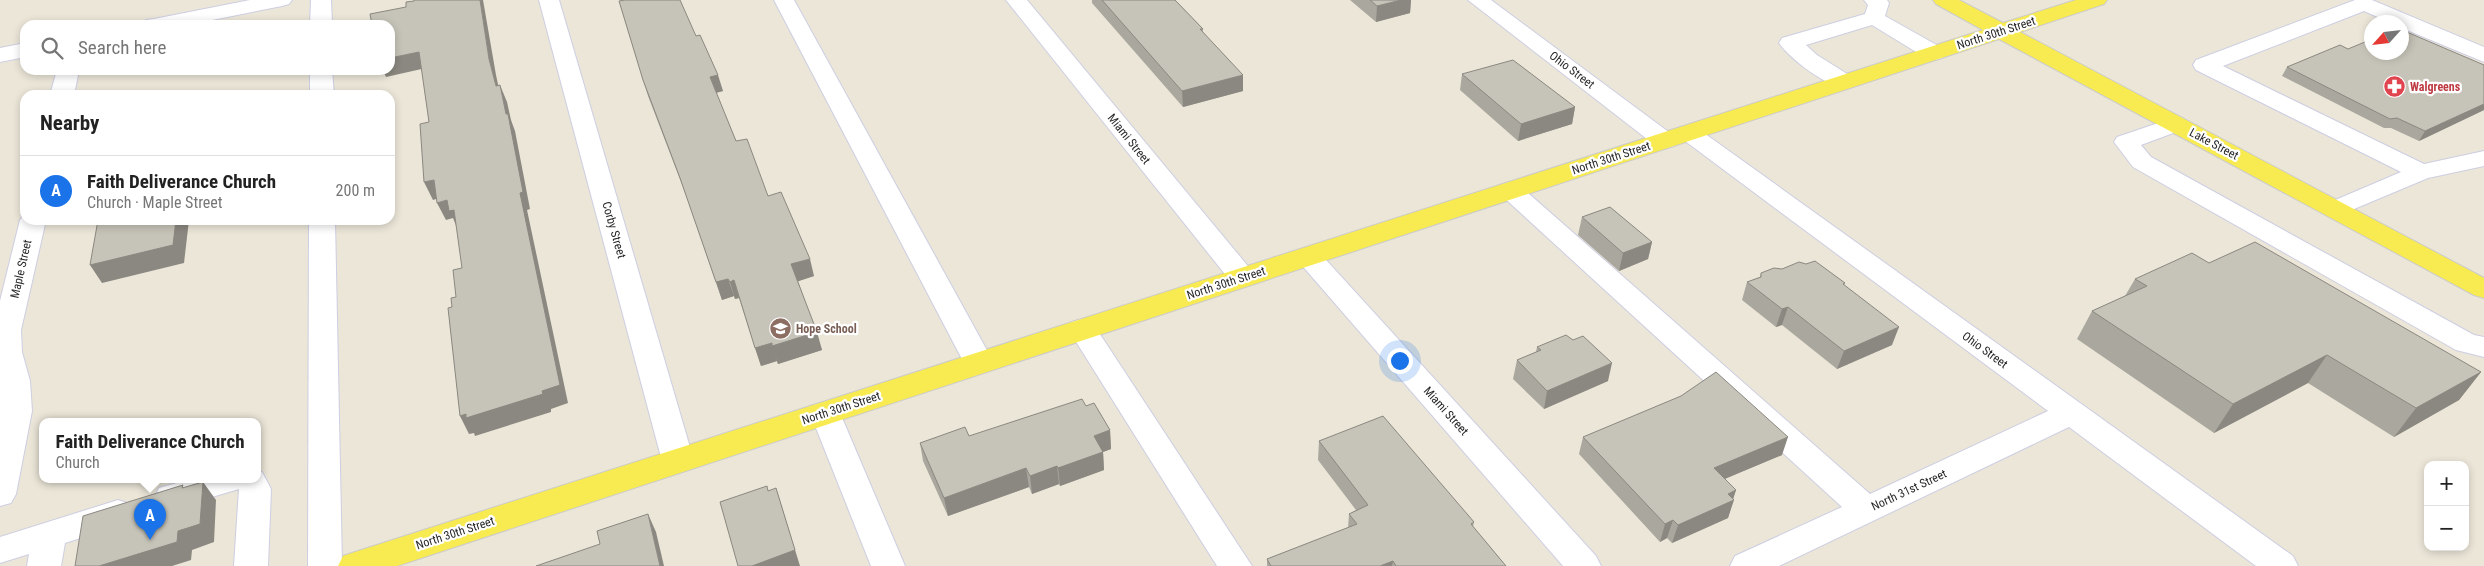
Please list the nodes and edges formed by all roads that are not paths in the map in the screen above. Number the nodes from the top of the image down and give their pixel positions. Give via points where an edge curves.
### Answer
1 (282, 0) edge
2 (321, 0) edge
3 (549, 0) edge
4 (784, 0) edge
5 (1016, 0) edge
6 (1478, 0) edge
7 (1943, 0) edge
8 (2089, 1) edge
9 (2359, 2) edge
10 (1874, 9) edge
11 (180, 20) edge
12 (321, 20) edge
13 (2002, 31) junction
14 (20, 51) edge
15 (1934, 53) junction
16 (2484, 54) edge
17 (0, 55) edge
18 (67, 75) edge
19 (322, 75) edge
20 (1844, 82) junction
21 (63, 90) edge
22 (322, 90) edge
23 (2176, 124) junction
24 (1677, 137) junction
25 (2484, 158) edge
26 (2421, 172) junction
27 (1510, 190) junction
28 (2335, 209) junction
29 (31, 225) edge
30 (322, 225) edge
31 (1308, 256) junction
32 (1242, 277) junction
33 (2484, 289) edge
34 (1082, 329) junction
35 (2484, 347) edge
36 (979, 363) junction
37 (825, 413) junction
38 (2071, 413) junction
39 (678, 461) junction
40 (220, 483) edge
41 (252, 483) edge
42 (0, 494) edge
43 (1867, 510) junction
44 (0, 550) edge
45 (47, 550) edge
46 (251, 566) edge
47 (325, 566) edge
48 (354, 566) edge
49 (888, 566) edge
50 (1235, 566) edge
51 (1584, 566) edge
52 (1747, 566) edge
53 (2281, 566) edge

1 - 11 street
2 - 12 street
3 - 39 street, Corby Street
4 - 36 street
5 - 32 street, Miami Street
6 - 24 street, Ohio Street
7 - 13 main road, Lake Street
8 - 13 main road, North 30th Street
9 - 16 street
9 - 26 street via 2204,65
10 - 15 street
10 - 20 street via 1790,43 1809,60
13 - 15 main road, North 30th Street
13 - 23 main road, Lake Street
14 - 17 street
15 - 20 main road, North 30th Street
18 - 21 street
19 - 22 street
20 - 24 main road, North 30th Street
23 - 28 main road, Lake Street
23 - 35 street via 2126,142 2142,162 2466,343
24 - 27 main road, North 30th Street
24 - 38 street, Ohio Street
25 - 26 street
26 - 28 street
27 - 31 main road, North 30th Street
27 - 43 street
28 - 33 main road, Lake Street
29 - 42 street, Maple Street via 7,330 6,344 15,381 17,411
30 - 47 street
31 - 32 main road, North 30th Street
31 - 51 street, Miami Street
32 - 34 main road, North 30th Street
34 - 36 main road, North 30th Street
34 - 50 street
36 - 37 main road, North 30th Street
37 - 39 main road, North 30th Street
37 - 49 street
38 - 43 street, North 31st Street
38 - 53 street, Ohio Street
39 - 48 main road, North 30th Street
40 - 45 street
41 - 46 street via 255,489
43 - 52 street, North 31st Street
44 - 45 street

